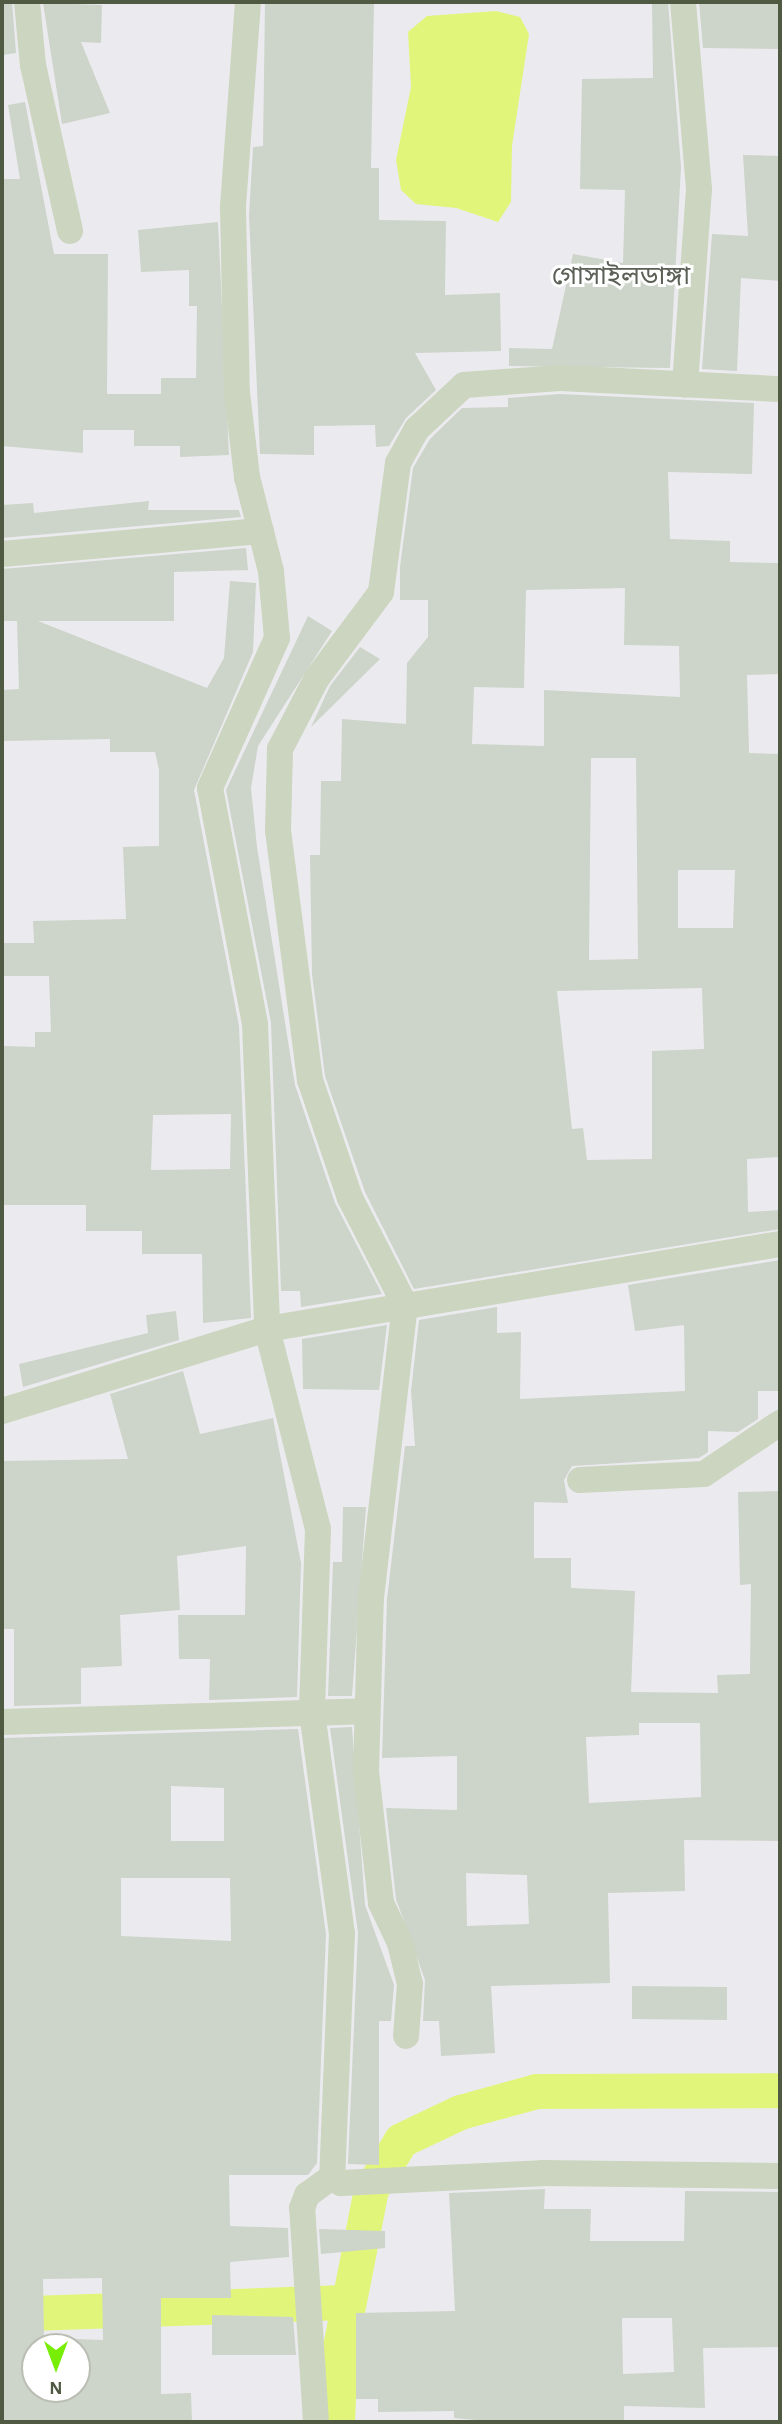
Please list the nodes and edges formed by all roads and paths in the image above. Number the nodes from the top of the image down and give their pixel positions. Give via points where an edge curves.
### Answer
1 (27, 2) edge
2 (248, 2) edge
3 (683, 2) edge
4 (70, 231) dead end
5 (685, 384) junction
6 (780, 389) edge
7 (261, 531) junction
8 (2, 554) edge
9 (780, 1244) edge
10 (405, 1305) junction
11 (268, 1329) junction
12 (2, 1411) edge
13 (780, 1423) edge
14 (580, 1480) dead end
15 (366, 1711) junction
16 (312, 1712) junction
17 (2, 1721) edge
18 (406, 2035) dead end
19 (780, 2176) edge
20 (338, 2180) junction
21 (316, 2422) edge

1 - 4 street via 33,65
2 - 7 street via 233,208 237,393
3 - 5 street via 699,188
5 - 6 street
5 - 10 street via 506,378 464,385 447,398 417,429 398,463 381,593 317,678 280,749 278,831 310,1080 350,1198
7 - 8 street
7 - 11 street via 277,638 271,660 222,748 210,788 257,1035
9 - 10 street
10 - 11 street
10 - 15 street via 371,1598
11 - 12 street
11 - 16 street via 316,1511
13 - 14 street via 704,1474
15 - 16 street
15 - 18 street via 381,1903 400,1942 410,1984
16 - 17 street
16 - 20 street via 342,1925
19 - 20 street
20 - 21 street via 307,2195 302,2208

